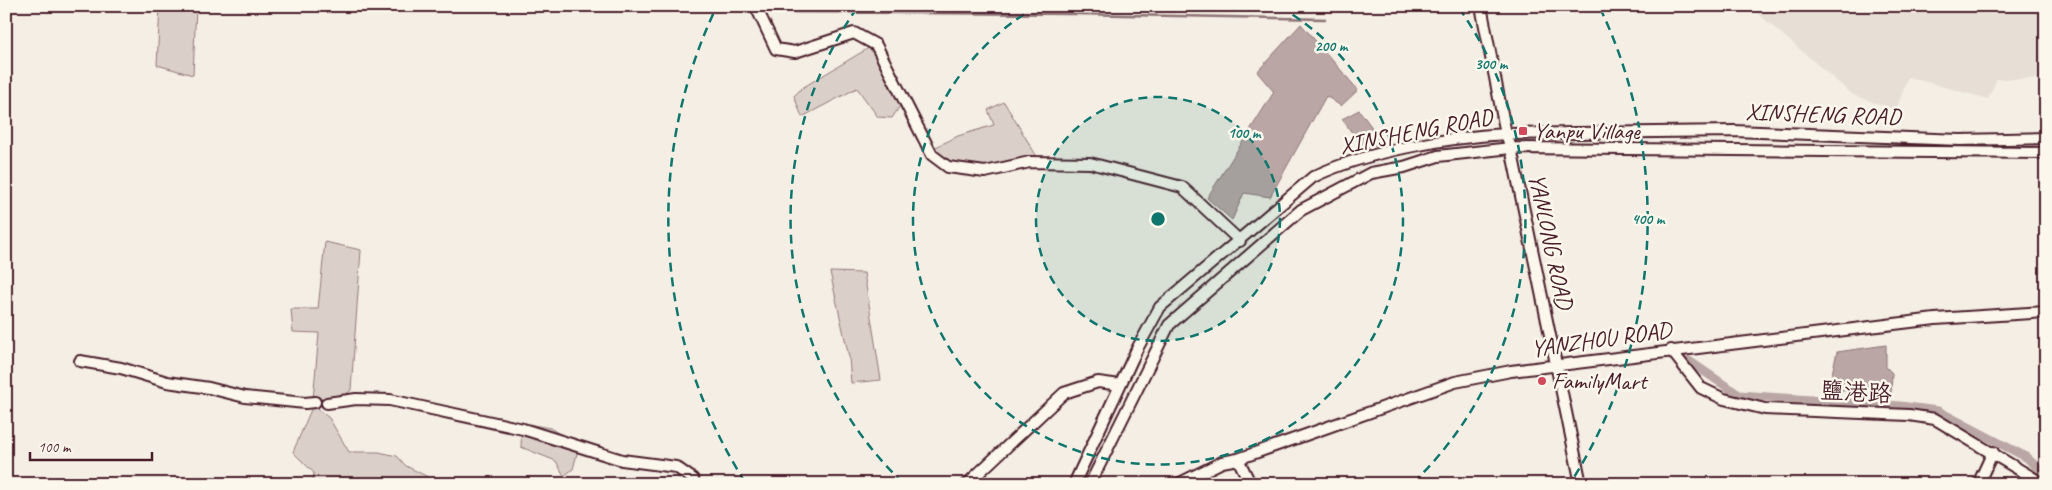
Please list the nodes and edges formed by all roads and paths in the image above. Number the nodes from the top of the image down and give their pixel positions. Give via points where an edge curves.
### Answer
1 (1481, 6) edge
2 (757, 9) dead end
3 (1506, 134) junction
4 (2046, 138) edge
5 (1511, 148) junction
6 (2046, 153) edge
7 (1240, 241) junction
8 (2046, 312) edge
9 (1671, 350) junction
10 (80, 361) dead end
11 (1557, 366) junction
12 (1120, 385) junction
13 (315, 402) dead end
14 (327, 403) dead end
15 (1993, 452) junction
16 (1238, 459) junction
17 (694, 484) edge
18 (967, 484) edge
19 (1074, 484) edge
20 (1090, 484) edge
21 (1178, 484) edge
22 (1253, 484) edge
23 (1581, 484) edge
24 (1978, 484) edge
25 (2042, 484) edge

1 - 3 street, YANLONG ROAD
2 - 7 street via 776,48 795,52 854,33 876,45 932,155 948,167 985,172 1030,162 1090,163 1182,187
3 - 4 street, XINSHENG ROAD via 1734,131 1960,140
3 - 5 street, YANLONG ROAD
3 - 7 street, XINSHENG ROAD via 1467,137 1388,152 1333,167 1313,177
5 - 6 street, XINSHENG ROAD
5 - 11 street, YANLONG ROAD
5 - 20 street, XINSHENG ROAD via 1438,156 1371,173 1301,210 1169,325
7 - 12 street, XINSHENG ROAD via 1160,307
8 - 9 street, YANZHOU ROAD via 1935,319
9 - 11 street, YANZHOU ROAD
9 - 15 street, 鹽港路 via 1700,388 1724,399 1765,408 1935,419
10 - 13 street via 245,397
11 - 16 street, YANZHOU ROAD via 1455,382
11 - 23 street, YANLONG ROAD
12 - 18 street via 1098,382 1064,393
12 - 19 street, XINSHENG ROAD
14 - 17 street via 356,399 390,400 523,429 622,460 676,467 693,479
15 - 24 street
15 - 25 street, 鹽港路
16 - 21 street, YANZHOU ROAD via 1222,462
16 - 22 street

